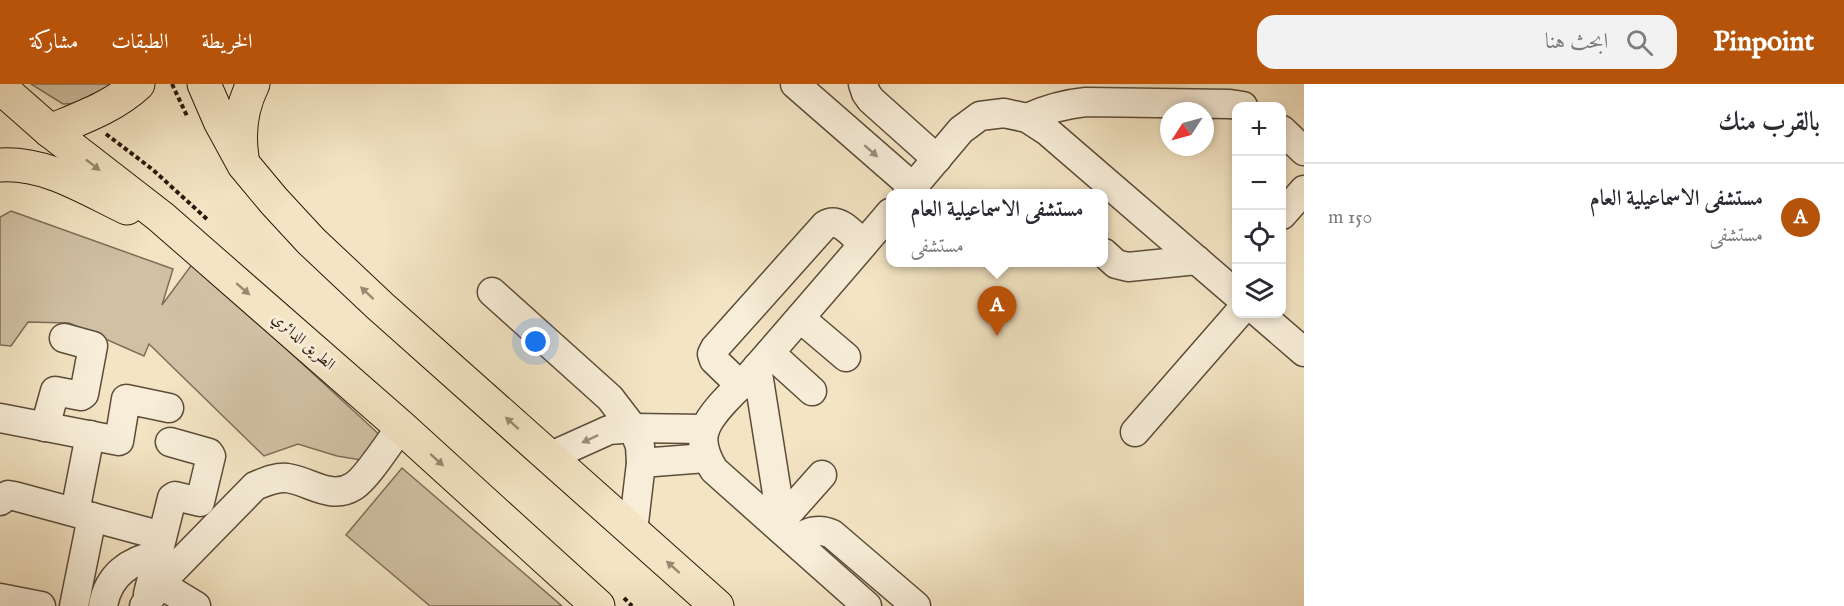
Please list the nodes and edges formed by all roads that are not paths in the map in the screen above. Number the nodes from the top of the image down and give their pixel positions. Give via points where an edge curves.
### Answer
1 (138, 84) edge
2 (204, 84) edge
3 (253, 84) edge
4 (795, 84) edge
5 (0, 87) edge
6 (864, 89) edge
7 (1232, 104) edge
8 (829, 114) junction
9 (1027, 118) junction
10 (50, 131) junction
11 (1286, 134) edge
12 (1304, 150) edge
13 (937, 159) junction
14 (1086, 164) junction
15 (0, 165) edge
16 (244, 165) junction
17 (918, 189) edge
18 (1086, 189) edge
19 (1304, 190) edge
20 (1286, 210) edge
21 (161, 217) junction
22 (886, 219) edge
23 (863, 244) junction
24 (1108, 257) edge
25 (1197, 260) junction
26 (1232, 291) edge
27 (492, 292) dead end
28 (800, 318) junction
29 (1235, 318) edge
30 (1265, 318) edge
31 (64, 338) dead end
32 (1304, 352) edge
33 (846, 357) dead end
34 (756, 369) junction
35 (812, 391) dead end
36 (169, 408) dead end
37 (0, 418) edge
38 (45, 427) junction
39 (401, 427) junction
40 (633, 428) junction
41 (705, 429) junction
42 (1135, 432) dead end
43 (90, 435) junction
44 (170, 442) dead end
45 (549, 457) junction
46 (706, 458) junction
47 (640, 463) junction
48 (822, 475) dead end
49 (0, 501) edge
50 (84, 514) junction
51 (633, 531) junction
52 (786, 531) junction
53 (160, 546) junction
54 (150, 598) edge
55 (74, 606) edge
56 (103, 606) edge
57 (196, 606) edge
58 (598, 606) edge
59 (717, 606) edge
60 (867, 606) edge
61 (915, 606) edge

1 - 10 main road via 112,104
2 - 16 main road
3 - 16 main road via 240,121
4 - 8 street
5 - 10 main road, الطريق الدائري
6 - 8 street via 861,101 846,111
6 - 13 street
7 - 9 street via 1086,102 1065,104
8 -> 17 street
9 - 13 street via 1004,113 980,116 961,130
9 - 14 street
10 -> 21 main road, الطريق الدائري
11 - 12 street
13 - 17 street
14 - 18 street
14 - 25 street
15 - 21 main road via 46,171 141,214
45 -> 16 main road via 311,242
19 - 20 street
21 -> 39 main road, الطريق الدائري
22 - 23 street
23 - 28 street
23 - 34 street via 838,223 829,222 712,354 714,360
24 - 25 street via 1128,267
25 - 26 street
27 - 40 street via 610,398
28 - 33 street
28 - 34 street
29 - 42 street
30 - 32 street
31 - 38 street via 93,346 84,394 55,391
34 - 35 street
34 - 41 street via 711,417
34 - 52 street
36 - 43 street via 128,398 119,441
37 - 38 street
38 - 43 street
39 - 54 street via 359,482 344,491 327,491 285,478 255,486
39 -> 58 main road, الطريق الدائري
40 - 41 street
40 -> 45 street via 609,430
40 - 47 street via 640,446
41 - 46 street
43 - 50 street
44 - 53 street via 211,456 201,501 174,496
45 - 51 main road
46 - 47 street
46 - 52 street via 714,470
47 - 51 street
48 - 52 street
49 - 50 street via 8,495
50 - 53 street
50 - 55 street
59 -> 51 main road
52 - 60 street
52 - 61 street via 819,530 832,534
53 - 54 street
53 - 56 street via 122,570 110,585
54 - 57 street

